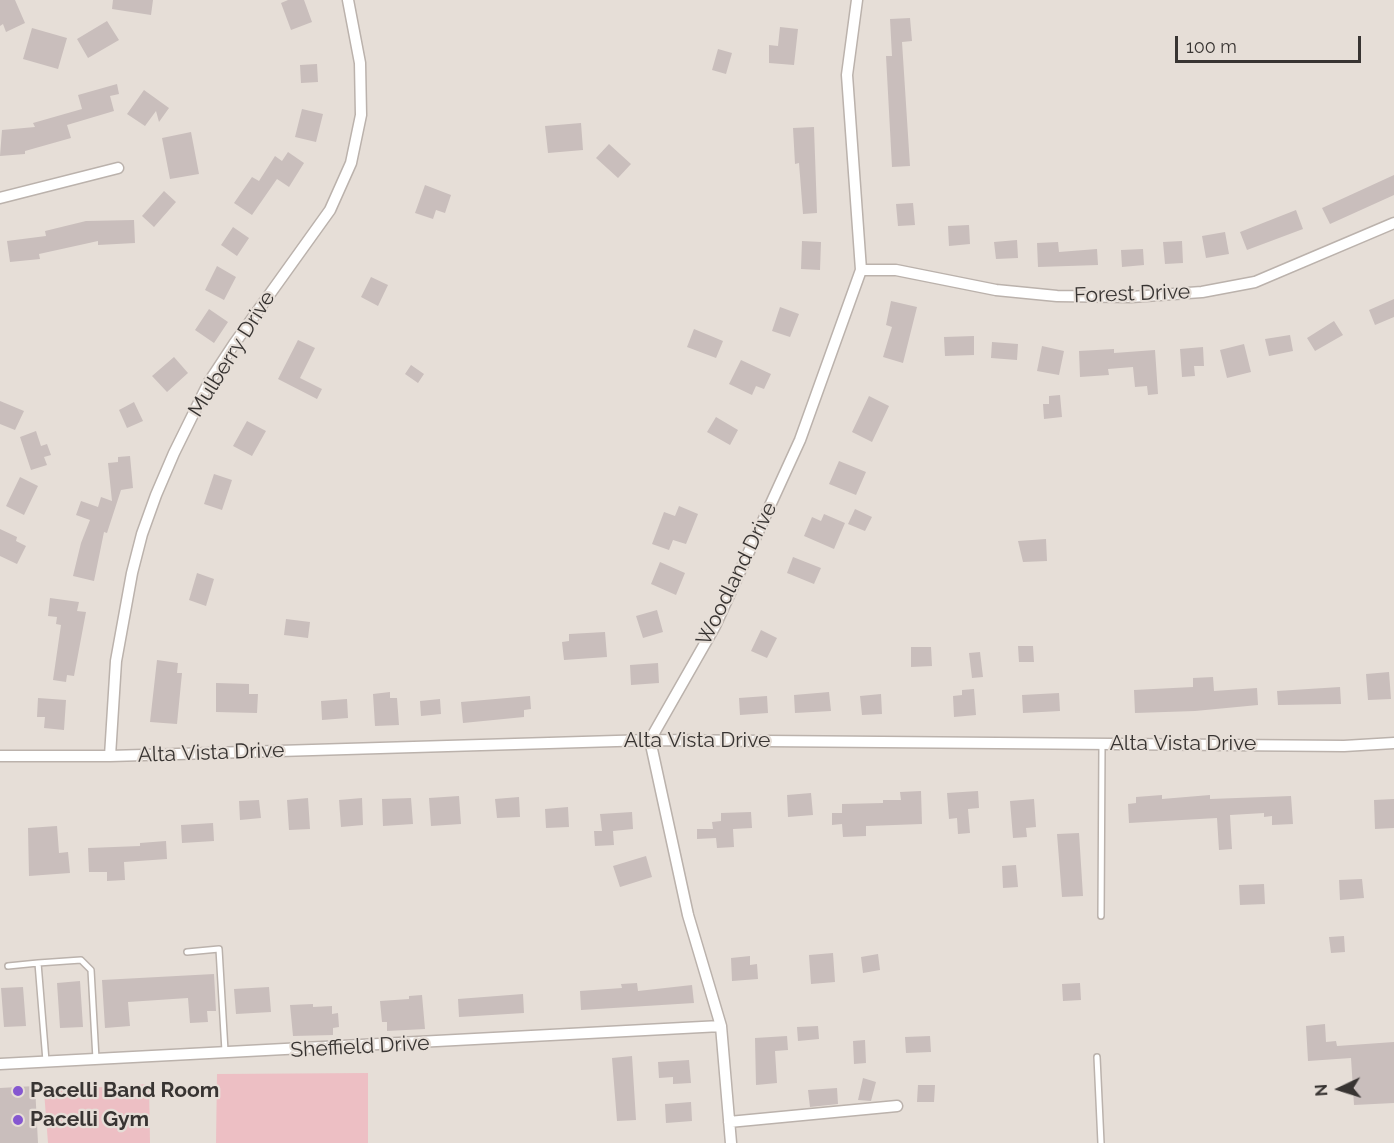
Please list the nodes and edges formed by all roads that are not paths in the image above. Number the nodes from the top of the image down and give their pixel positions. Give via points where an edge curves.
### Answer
1 (348, 0) edge
2 (857, 0) edge
3 (117, 168) dead end
4 (0, 198) edge
5 (1394, 223) edge
6 (861, 270) junction
7 (650, 741) junction
8 (1102, 743) junction
9 (1394, 743) edge
10 (0, 756) edge
11 (110, 756) junction
12 (1101, 916) dead end
13 (187, 952) dead end
14 (38, 963) junction
15 (8, 966) dead end
16 (721, 1026) junction
17 (225, 1053) junction
18 (1097, 1057) dead end
19 (96, 1059) junction
20 (46, 1063) junction
21 (0, 1065) edge
22 (897, 1106) dead end
23 (729, 1122) junction
24 (731, 1143) edge
25 (1101, 1143) edge

1 - 11 street, Mulberry Drive via 360,63 361,115 351,163 330,210 210,382 156,495 132,573 116,662
2 - 6 street, Woodland Drive via 847,75
3 - 4 street
5 - 6 street, Forest Drive via 1256,282 1202,292 1131,297 1057,296 996,290 908,272
6 - 7 street, Woodland Drive via 800,440 715,626
7 - 8 street, Alta Vista Drive
7 - 11 street, Alta Vista Drive
7 - 16 street via 688,915
8 - 9 street, Alta Vista Drive
8 - 12 lane
10 - 11 street, Alta Vista Drive
13 - 17 lane via 219,950
14 - 15 lane
14 - 19 lane via 81,960 91,970
14 - 20 lane
16 - 17 street, Sheffield Drive
16 - 23 street
17 - 19 street, Sheffield Drive
18 - 25 lane
19 - 20 street, Sheffield Drive
20 - 21 street, Sheffield Drive
22 - 23 street
23 - 24 street

